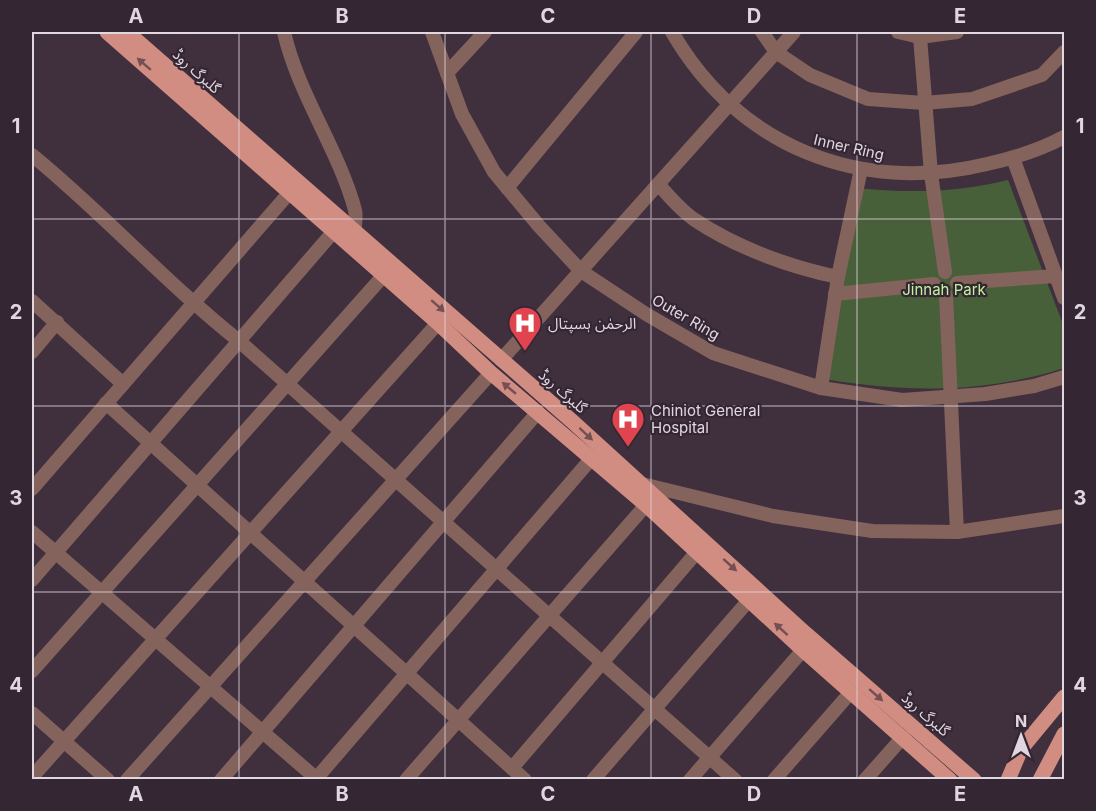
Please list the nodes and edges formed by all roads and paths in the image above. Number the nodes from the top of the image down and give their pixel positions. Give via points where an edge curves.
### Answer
1 (107, 32) edge
2 (127, 32) edge
3 (284, 32) edge
4 (432, 32) edge
5 (485, 32) edge
6 (636, 32) edge
7 (672, 32) edge
8 (762, 32) edge
9 (794, 32) edge
10 (898, 32) edge
11 (957, 32) edge
12 (920, 37) junction
13 (776, 52) junction
14 (1065, 52) edge
15 (447, 73) junction
16 (730, 103) junction
17 (924, 103) junction
18 (1065, 137) edge
19 (32, 155) edge
20 (1013, 158) junction
21 (861, 169) junction
22 (932, 174) junction
23 (658, 184) junction
24 (507, 188) junction
25 (290, 192) junction
26 (334, 230) junction
27 (354, 232) junction
28 (355, 249) junction
29 (1058, 267) edge
30 (581, 271) junction
31 (945, 272) junction
32 (384, 275) junction
33 (838, 276) junction
34 (957, 283) junction
35 (934, 284) junction
36 (835, 294) junction
37 (946, 295) junction
38 (1065, 298) edge
39 (32, 301) edge
40 (193, 304) junction
41 (57, 322) junction
42 (438, 322) junction
43 (239, 341) junction
44 (32, 352) edge
45 (501, 360) junction
46 (491, 373) junction
47 (1065, 377) edge
48 (123, 384) junction
49 (287, 384) junction
50 (821, 388) junction
51 (949, 397) junction
52 (106, 403) junction
53 (538, 412) junction
54 (340, 431) junction
55 (151, 443) junction
56 (591, 459) junction
57 (395, 479) junction
58 (616, 480) junction
59 (638, 483) junction
60 (197, 485) junction
61 (32, 489) edge
62 (646, 506) junction
63 (1065, 516) edge
64 (444, 522) junction
65 (32, 532) edge
66 (250, 532) junction
67 (957, 532) junction
68 (56, 552) junction
69 (696, 553) junction
70 (497, 569) junction
71 (32, 580) edge
72 (304, 581) junction
73 (102, 592) junction
74 (749, 600) junction
75 (549, 615) junction
76 (354, 626) junction
77 (154, 638) junction
78 (803, 650) junction
79 (602, 661) junction
80 (32, 671) edge
81 (407, 673) junction
82 (210, 687) junction
83 (850, 692) junction
84 (1065, 697) edge
85 (655, 708) junction
86 (32, 713) edge
87 (458, 719) junction
88 (262, 732) junction
89 (1065, 734) edge
90 (903, 737) junction
91 (63, 740) junction
92 (710, 756) junction
93 (512, 768) junction
94 (32, 777) edge
95 (316, 779) edge
96 (108, 780) edge
97 (127, 780) edge
98 (221, 780) edge
99 (406, 780) edge
100 (525, 780) edge
101 (593, 780) edge
102 (690, 780) edge
103 (735, 780) edge
104 (774, 780) edge
105 (865, 780) edge
106 (950, 780) edge
107 (974, 780) edge
108 (1008, 780) edge
109 (1040, 780) edge

25 -> 1 main road, گلبرگ روڈ
2 - 27 main road, گلبرگ روڈ
3 - 27 street via 304,93 356,213
4 - 15 street, Outer Ring
5 - 15 street
6 - 24 street
7 - 16 street, Inner Ring via 689,62
8 - 13 street
9 - 13 street
10 - 12 street
11 - 12 street
12 - 17 street
13 - 16 street
13 - 17 street via 810,75 868,99
14 - 17 street via 1042,75 972,99
15 - 24 street, Outer Ring via 462,114
16 - 21 street, Inner Ring via 754,125 805,154
16 - 23 street
17 - 22 street
18 - 20 street, Inner Ring
19 - 40 street
20 - 22 street, Inner Ring
20 - 29 street
21 - 22 street, Inner Ring
21 - 33 street
22 - 31 street
23 - 30 street
23 - 33 street via 694,219 730,238 806,270
24 - 30 street, Outer Ring
25 - 26 main road, گلبرگ روڈ
25 - 40 street
26 - 28 main road, گلبرگ روڈ
26 - 43 street
27 - 28 street
27 -> 45 main road, گلبرگ روڈ
28 - 32 main road, گلبرگ روڈ
29 - 34 street
29 - 38 street
30 - 45 street
30 - 50 street, Outer Ring via 713,353
31 - 34 street via 955,276
31 - 35 street via 938,274
32 - 42 main road, گلبرگ روڈ
32 - 49 street
33 - 36 street
34 - 37 street via 953,292
35 - 36 street
35 - 37 street
36 - 50 street
37 - 51 street
39 - 41 street
40 - 43 street
40 - 48 street
41 - 44 street
41 - 48 street
42 - 46 main road, گلبرگ روڈ
42 - 54 street
43 - 49 street
43 - 55 street
45 -> 59 main road, گلبرگ روڈ
53 -> 46 main road, گلبرگ روڈ
46 - 57 street
47 - 51 street, Outer Ring via 1034,386
48 - 52 street
49 - 54 street
49 - 60 street
50 - 51 street, Outer Ring via 902,400
51 - 67 street
52 - 55 street
52 - 61 street
53 - 56 main road, گلبرگ روڈ
53 - 64 street
54 - 57 street
54 - 66 street
55 - 60 street
55 - 68 street
56 - 58 main road, گلبرگ روڈ
56 - 70 street
57 - 64 street
57 - 72 street
58 - 59 street
58 - 62 main road, گلبرگ روڈ
59 - 67 street via 832,527
59 -> 107 main road, گلبرگ روڈ
60 - 66 street
60 - 73 street
62 - 69 main road, گلبرگ روڈ
62 - 75 street
63 - 67 street
64 - 70 street
64 - 76 street
65 - 68 street
66 - 72 street
66 - 77 street
68 - 71 street
68 - 73 street
69 - 74 main road, گلبرگ روڈ
69 - 79 street
70 - 75 street
70 - 81 street
72 - 76 street
72 - 82 street
73 - 77 street
73 - 80 street
78 -> 74 main road, گلبرگ روڈ
74 - 85 street
75 - 79 street
75 - 87 street
76 - 81 street
76 - 88 street
77 - 82 street
77 - 91 street
78 - 83 main road, گلبرگ روڈ
78 - 92 street
79 - 85 street
79 - 93 street
81 - 87 street
81 - 95 street
82 - 88 street
82 - 97 street
83 - 90 main road, گلبرگ روڈ
83 - 104 street
84 - 108 main road via 1021,749
85 - 92 street
85 - 101 street
86 - 91 street
87 - 93 street
87 - 99 street
88 - 95 street
88 - 98 street
89 - 109 main road
90 - 105 street
90 - 106 main road, گلبرگ روڈ
91 - 94 street
91 - 96 street
92 - 102 street
92 - 103 street
93 - 100 street

